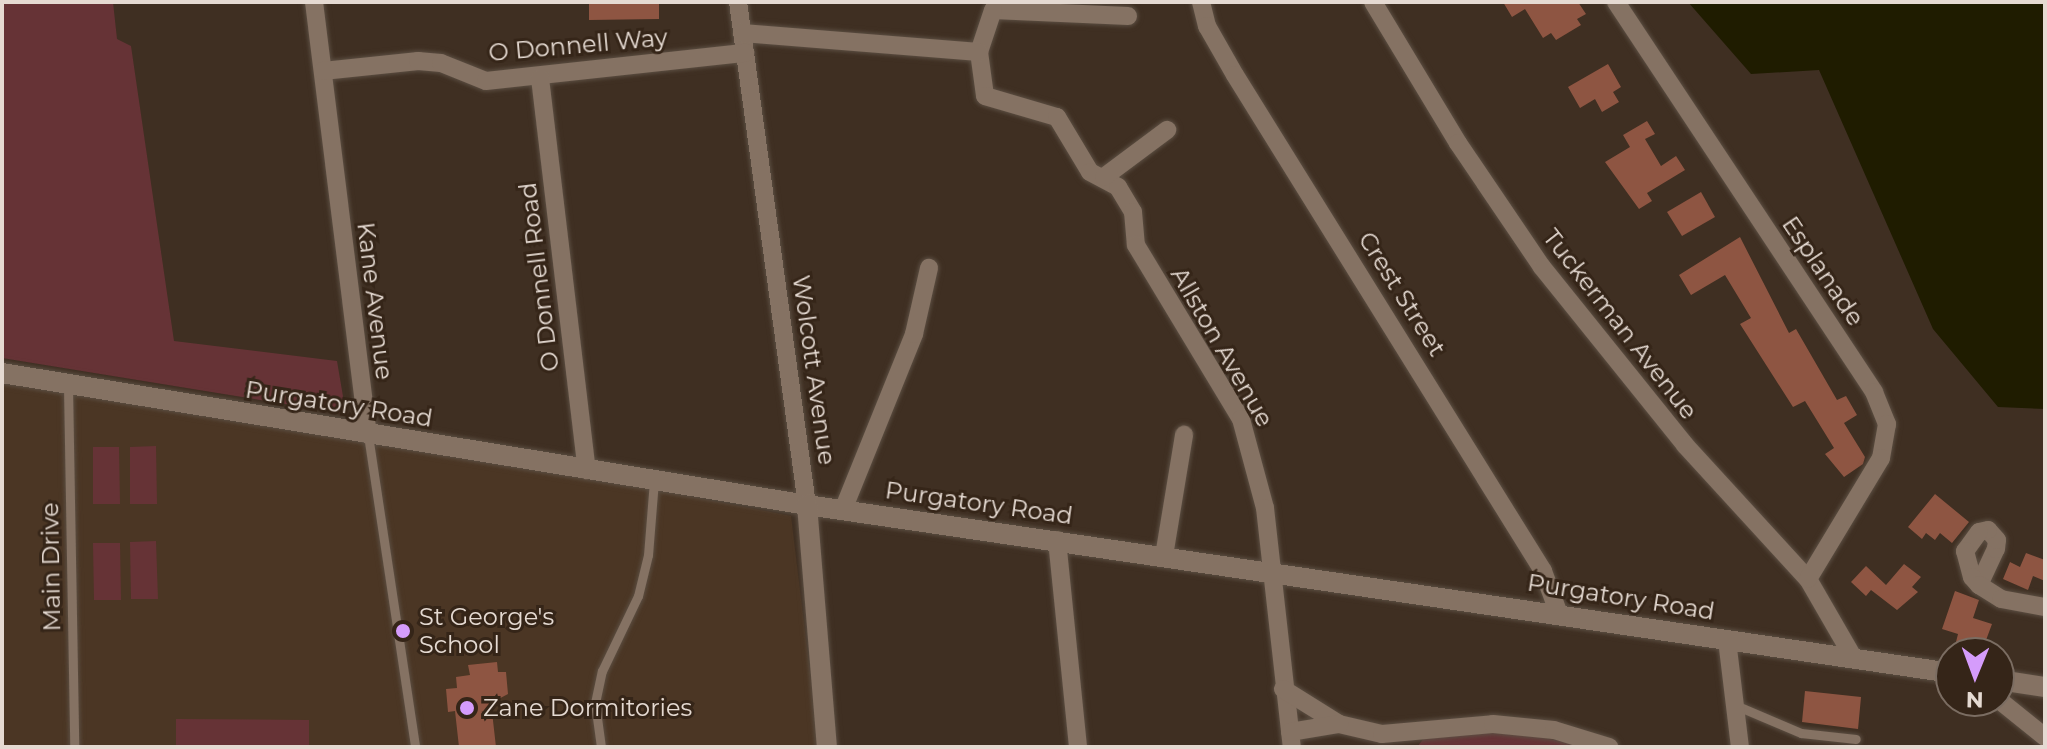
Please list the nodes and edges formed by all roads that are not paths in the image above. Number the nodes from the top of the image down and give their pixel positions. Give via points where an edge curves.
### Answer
1 (314, 2) edge
2 (738, 2) edge
3 (1201, 2) edge
4 (1373, 2) edge
5 (1616, 2) edge
6 (1128, 16) dead end
7 (742, 33) junction
8 (979, 52) junction
9 (745, 53) junction
10 (323, 71) junction
11 (540, 78) junction
12 (1167, 130) dead end
13 (1104, 177) junction
14 (929, 268) dead end
15 (2, 373) edge
16 (68, 386) junction
17 (368, 435) junction
18 (1184, 435) dead end
19 (587, 470) junction
20 (654, 481) junction
21 (807, 505) junction
22 (843, 510) junction
23 (1057, 540) junction
24 (1164, 556) junction
25 (1270, 571) junction
26 (1808, 579) junction
27 (1979, 585) dead end
28 (2045, 607) edge
29 (1559, 614) junction
30 (1727, 640) junction
31 (1853, 657) junction
32 (1935, 670) edge
33 (2015, 682) edge
34 (2045, 687) edge
35 (1283, 689) junction
36 (1735, 705) junction
37 (2015, 713) edge
38 (1339, 724) junction
39 (2045, 737) edge
40 (1291, 739) edge
41 (1856, 739) dead end
42 (1389, 740) edge
43 (74, 747) edge
44 (415, 747) edge
45 (601, 747) edge
46 (827, 747) edge
47 (1078, 747) edge
48 (1609, 747) edge
49 (1740, 747) edge

1 - 10 street, Kane Avenue
2 - 7 street, Wolcott Avenue
3 - 29 street, Crest Street via 1207,26 1235,75 1543,571
4 - 26 street, Tuckerman Avenue via 1458,143 1542,267 1685,445
5 - 26 street, Esplanade via 1874,392 1887,424 1881,458
6 - 8 street via 993,10
7 - 8 street
7 - 9 street, Wolcott Avenue
8 - 13 street, Allston Avenue via 985,96 1057,117 1074,137 1077,157 1090,172
9 - 11 street, O Donnell Way
9 - 21 street, Wolcott Avenue
10 - 11 street, O Donnell Way via 418,61 441,63 486,81
10 - 17 street, Kane Avenue
11 - 19 street, O Donnell Road
12 - 13 street
13 - 25 street, Allston Avenue via 1127,200 1137,226 1136,245 1241,419 1260,481
14 - 22 street via 914,334
15 - 16 street, Purgatory Road
16 - 17 street, Purgatory Road
16 - 43 lane, Main Drive
17 - 19 street, Purgatory Road
17 - 44 lane, Kane Avenue
18 - 24 street
19 - 20 street, Purgatory Road
20 - 21 street, Purgatory Road
20 - 45 lane via 648,555 638,596 602,671 595,703
21 - 22 street, Purgatory Road
21 - 46 street, Wolcott Avenue
22 - 23 street, Purgatory Road
23 - 24 street, Purgatory Road
23 - 47 street
24 - 25 street, Purgatory Road
25 - 29 street, Purgatory Road
25 - 35 street, Allston Avenue
26 - 31 street, Tuckerman Avenue
27 - 28 street via 2001,599
29 - 30 street, Purgatory Road
30 - 31 street, Purgatory Road
30 - 36 street
31 - 32 street, Purgatory Road
33 - 34 street
35 - 38 street
35 - 40 street, Allston Avenue
36 - 41 lane via 1801,733
36 - 49 street
37 - 39 street
38 - 40 street
38 - 42 street
42 - 48 street via 1493,724 1567,733

